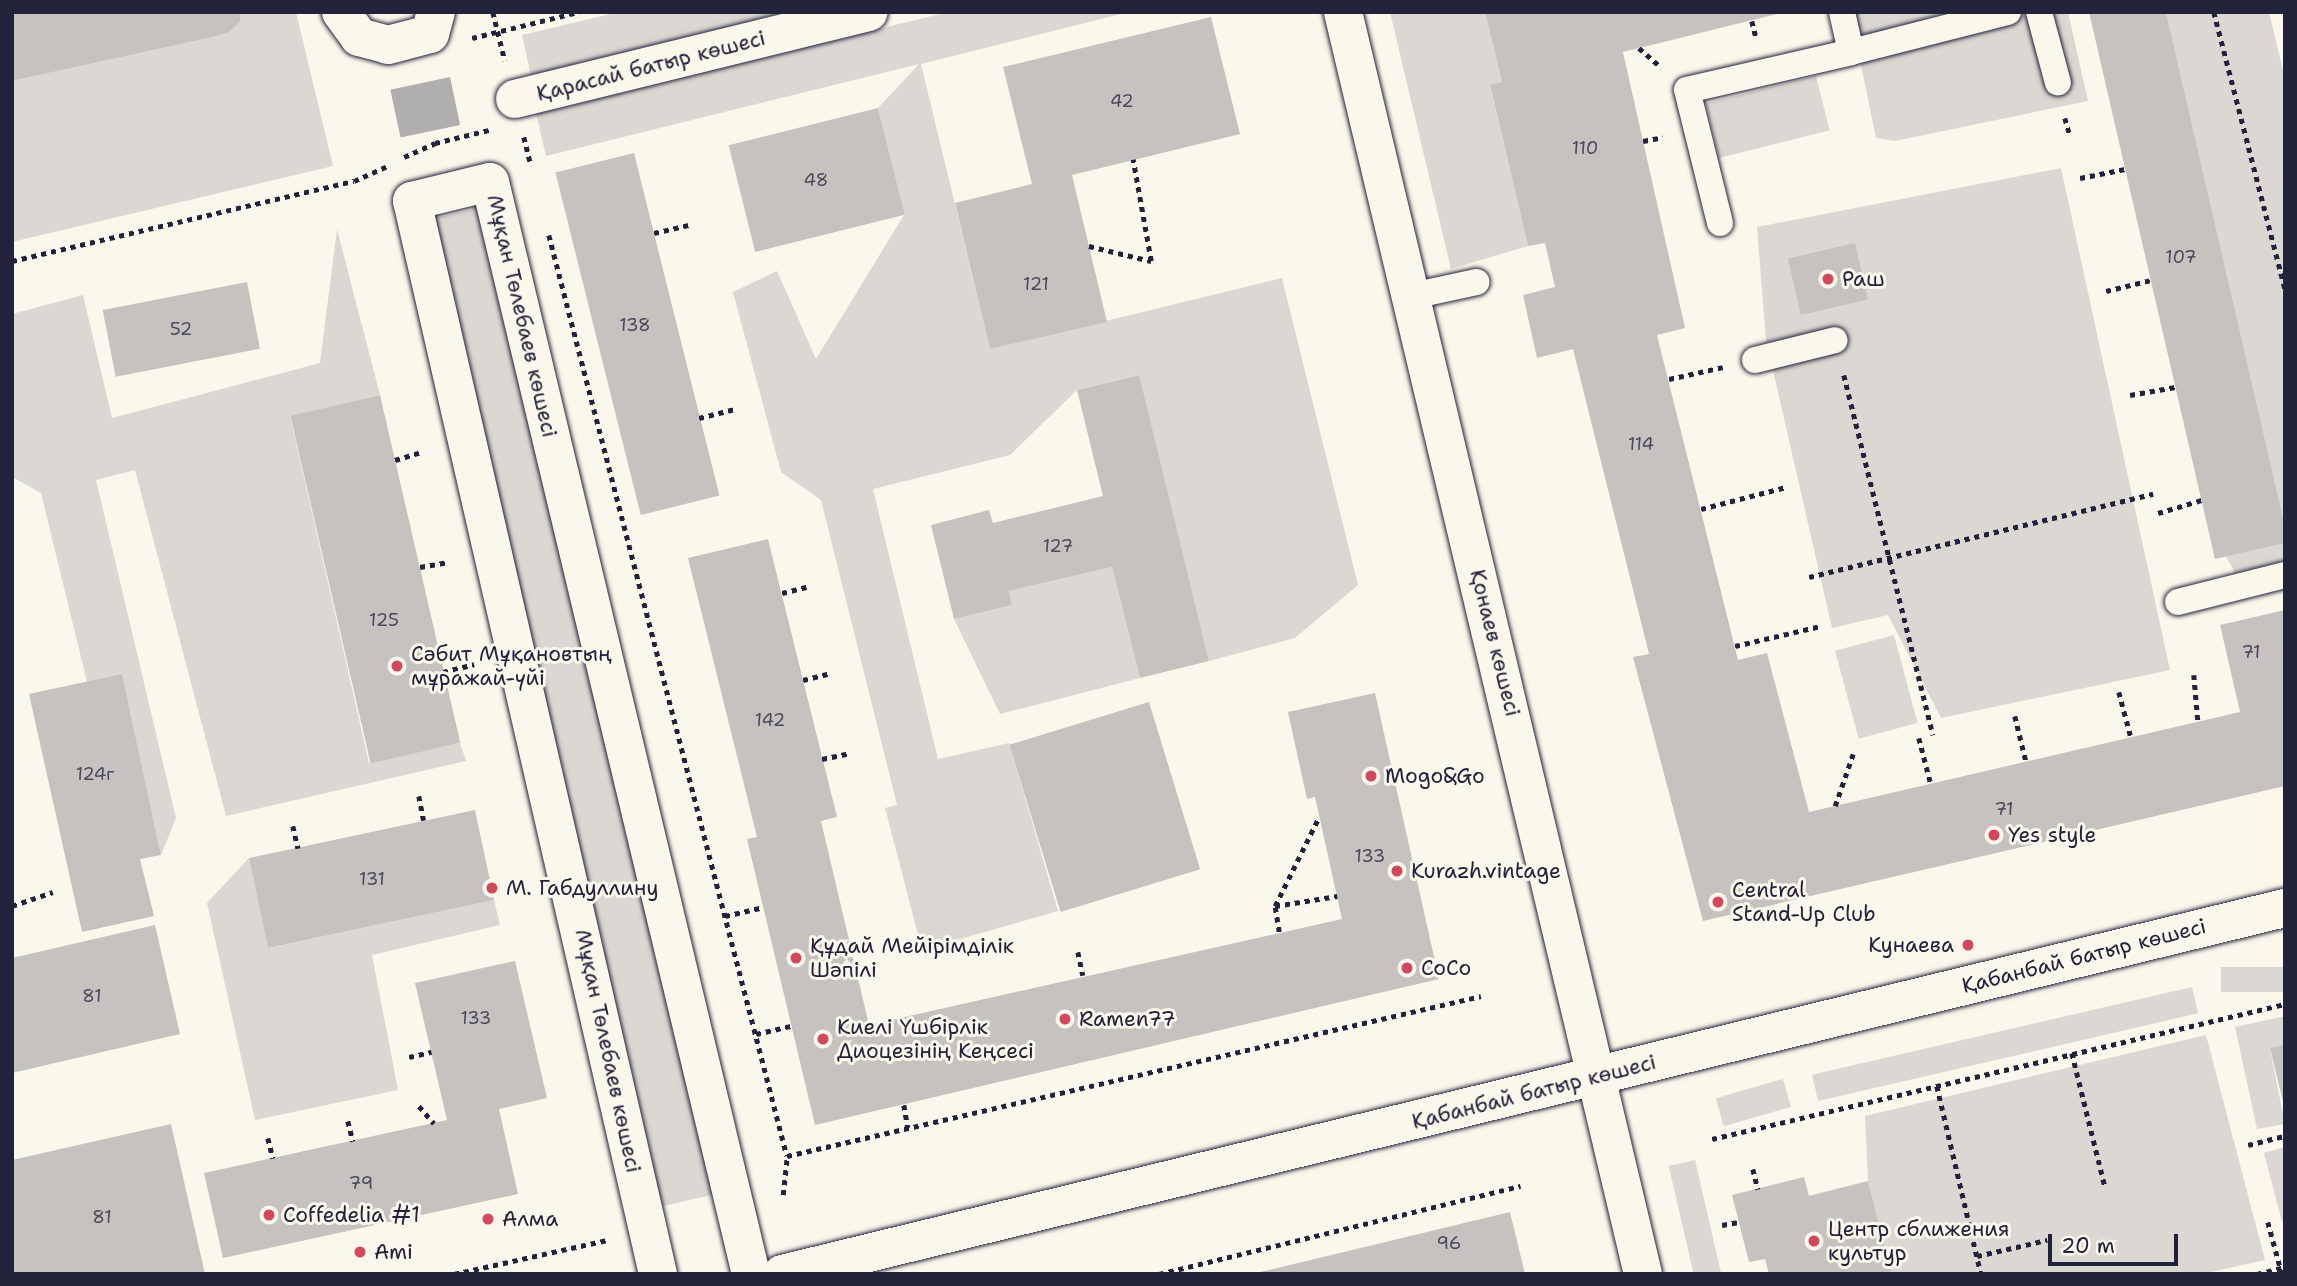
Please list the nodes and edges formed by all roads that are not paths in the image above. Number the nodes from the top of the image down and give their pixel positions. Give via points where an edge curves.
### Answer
1 (341, 12) edge
2 (436, 12) edge
3 (868, 12) edge
4 (1343, 12) edge
5 (1842, 12) edge
6 (2008, 12) edge
7 (2039, 12) edge
8 (1851, 52) junction
9 (2058, 83) dead end
10 (518, 111) road end
11 (1720, 223) dead end
12 (1476, 282) dead end
13 (1412, 296) junction
14 (1835, 340) road end
15 (1755, 360) road end
16 (2285, 575) edge
17 (2178, 602) dead end
18 (2285, 908) edge
19 (1599, 1077) junction
20 (658, 1274) edge
21 (751, 1274) edge
22 (782, 1274) edge
23 (1643, 1274) edge

1 - 2 street via 359,37 388,45 430,34
3 - 10 street, Қарасай батыр көшесі
4 - 13 street, Қонаев көшесі
5 - 8 lane
6 - 8 lane
7 - 9 lane
8 - 11 lane via 1687,90
12 - 13 lane
13 - 19 street, Қонаев көшесі
14 - 15 lane
16 - 17 lane
18 - 19 street, Қабанбай батыр көшесі
19 - 22 street, Қабанбай батыр көшесі
19 - 23 street, Қонаев көшесі
20 - 21 street, Мұқан Төлебаев көшесі via 412,201 490,182

